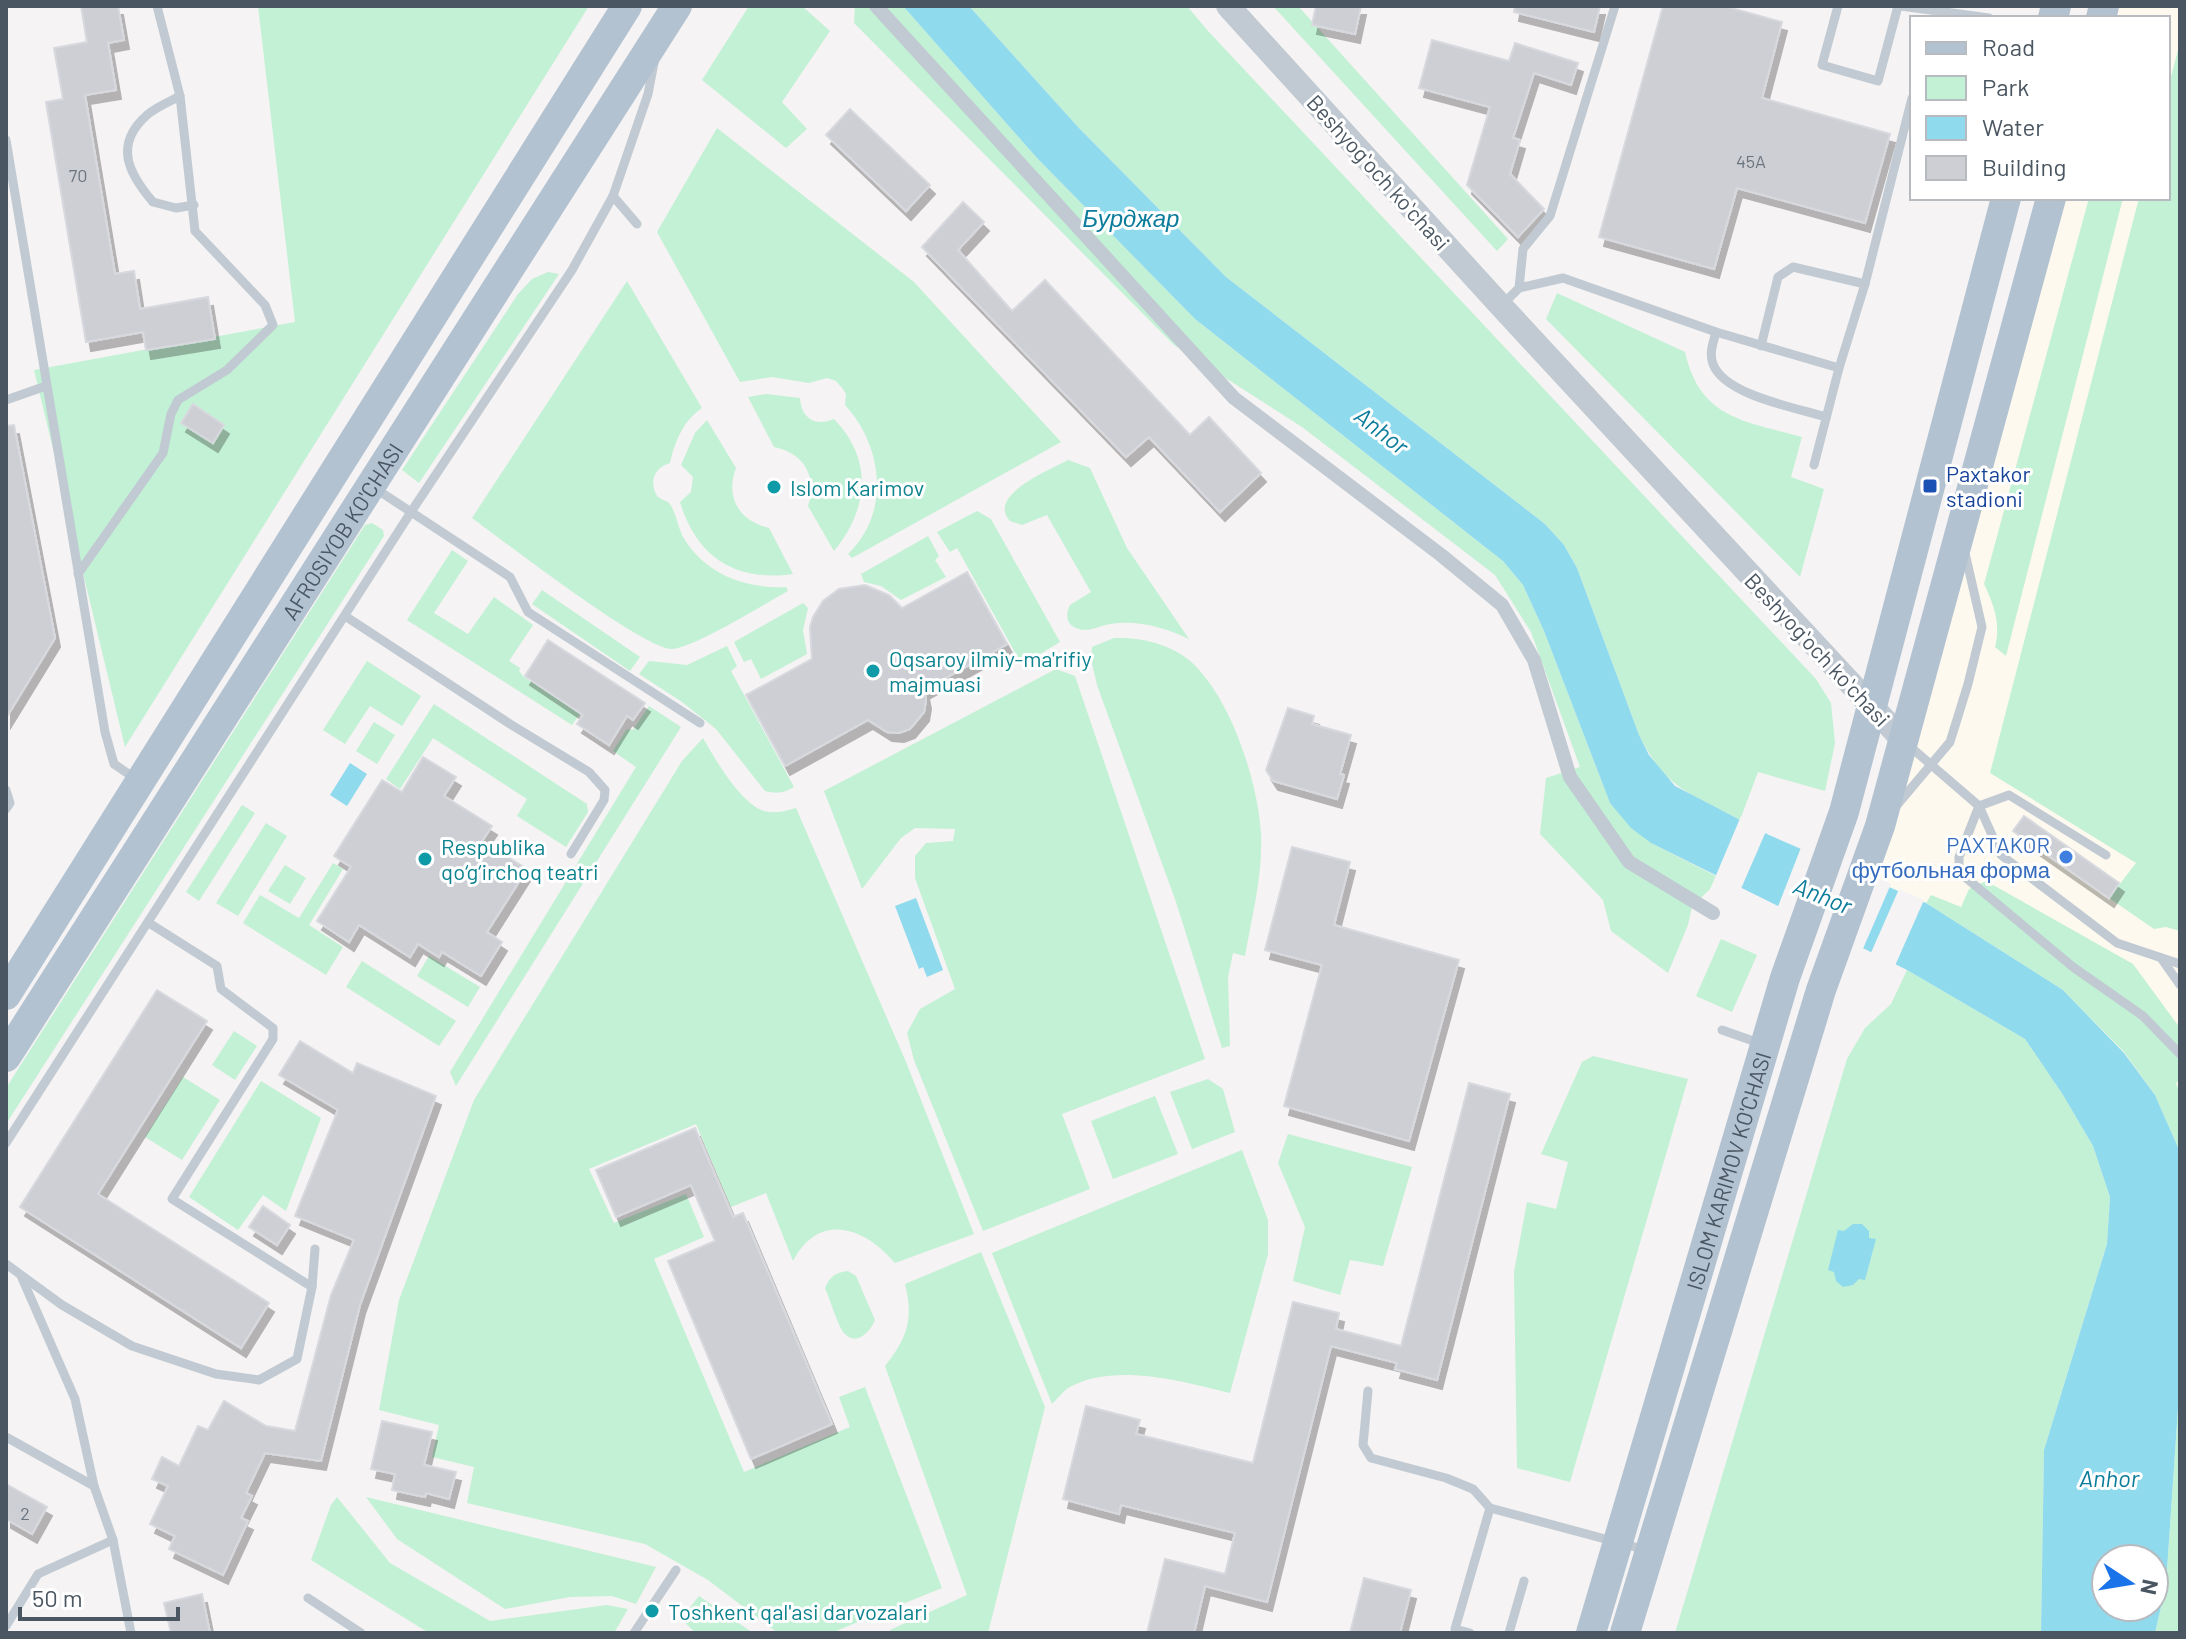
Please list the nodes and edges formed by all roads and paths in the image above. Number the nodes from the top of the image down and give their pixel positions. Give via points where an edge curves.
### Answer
1 (157, 6) edge
2 (627, 6) edge
3 (876, 6) edge
4 (1228, 6) edge
5 (1244, 6) edge
6 (1615, 6) edge
7 (1838, 6) edge
8 (1900, 6) edge
9 (1931, 14) edge
10 (1960, 16) edge
11 (669, 18) edge
12 (180, 96) junction
13 (1910, 106) edge
14 (6, 140) edge
15 (613, 196) junction
16 (2005, 200) edge
17 (2047, 200) edge
18 (194, 205) junction
19 (637, 224) dead end
20 (1865, 284) junction
21 (1509, 298) junction
22 (1716, 332) junction
23 (1761, 346) junction
24 (1839, 368) junction
25 (46, 386) junction
26 (6, 400) edge
27 (1826, 417) junction
28 (1814, 465) dead end
29 (370, 485) junction
30 (411, 512) junction
31 (1960, 533) junction
32 (78, 574) junction
33 (345, 616) junction
34 (1874, 700) junction
35 (700, 723) dead end
36 (1903, 740) junction
37 (1931, 766) junction
38 (140, 782) junction
39 (6, 790) edge
40 (1979, 806) junction
41 (6, 809) edge
42 (1880, 826) junction
43 (571, 854) dead end
44 (2106, 855) dead end
45 (1713, 913) dead end
46 (149, 923) junction
47 (2161, 958) junction
48 (2180, 964) edge
49 (2180, 985) edge
50 (6, 995) edge
51 (1722, 1030) dead end
52 (1765, 1045) junction
53 (2180, 1054) edge
54 (6, 1057) edge
55 (6, 1143) edge
56 (315, 1249) dead end
57 (6, 1264) edge
58 (21, 1275) junction
59 (312, 1287) junction
60 (1368, 1391) dead end
61 (6, 1437) edge
62 (94, 1486) junction
63 (1490, 1508) junction
64 (113, 1540) junction
65 (1619, 1542) junction
66 (1649, 1551) junction
67 (676, 1570) dead end
68 (1524, 1581) dead end
69 (308, 1598) dead end
70 (6, 1626) edge
71 (131, 1633) edge
72 (361, 1633) edge
73 (634, 1633) edge
74 (1470, 1633) edge
75 (1509, 1633) edge
76 (1591, 1633) edge
77 (1625, 1633) edge

1 - 12 lane
2 - 38 main road, AFROSIYOB KO'CHASI
3 - 45 street via 1234,398 1502,605 1534,660 1570,777 1629,862
4 - 21 street, Beshyogʻoch koʻchasi
5 - 21 street, Beshyogʻoch koʻchasi
6 - 21 lane via 1550,216 1523,249
7 - 8 lane via 1822,65 1878,81
8 - 9 lane
9 - 10 lane
11 - 15 lane
11 - 29 main road, AFROSIYOB KO'CHASI
12 - 18 lane
12 - 18 lane via 147,116 129,139 128,169 153,202 176,208
13 - 20 lane
14 - 25 lane
15 - 19 lane
15 - 30 lane via 572,270
16 - 34 main road, ISLOM KARIMOV KO'CHASI
17 - 31 main road, ISLOM KARIMOV KO'CHASI
18 - 32 lane via 195,231 265,305 273,325 227,370 178,400 163,453
20 - 23 lane via 1793,267 1778,277
20 - 24 lane
21 - 22 lane via 1563,278
21 - 34 street, Beshyogʻoch koʻchasi
22 - 23 lane
22 - 27 lane via 1711,353 1722,378 1738,389
23 - 24 lane
24 - 27 lane
25 - 26 lane
25 - 32 lane
27 - 28 lane
29 - 30 lane
29 - 54 main road, AFROSIYOB KO'CHASI
30 - 33 lane
30 - 35 lane via 510,577 528,612
31 - 36 main road, ISLOM KARIMOV KO'CHASI
31 - 37 lane via 1982,627 1950,742
32 - 38 lane via 114,764
33 - 43 lane via 589,772 605,790 604,800
33 - 46 lane
34 - 36 street, Beshyogʻoch koʻchasi
34 - 52 main road, ISLOM KARIMOV KO'CHASI via 1844,812
36 - 37 lane
36 - 42 main road, ISLOM KARIMOV KO'CHASI
37 - 40 lane
37 - 42 lane
38 - 50 main road, AFROSIYOB KO'CHASI
39 - 41 lane
40 - 44 lane via 2009,795
40 - 47 lane via 2001,855 2117,943
40 - 53 lane via 1959,857 1959,872 2073,967 2143,1016
42 - 66 main road, ISLOM KARIMOV KO'CHASI via 1821,990
46 - 55 lane
46 - 59 lane via 217,966 221,989 273,1028 273,1039 172,1199
47 - 48 lane
47 - 49 lane
51 - 52 lane
52 - 65 main road, ISLOM KARIMOV KO'CHASI
56 - 59 lane
57 - 58 lane
58 - 59 lane via 132,1346 216,1374 259,1380 297,1359
58 - 62 lane via 75,1399
60 - 63 lane via 1363,1445 1371,1458 1473,1489
61 - 62 lane
62 - 64 lane
63 - 65 lane
63 - 74 lane via 1455,1629
64 - 70 lane via 38,1574
64 - 71 lane
65 - 66 lane
65 - 76 main road, ISLOM KARIMOV KO'CHASI
66 - 77 main road, ISLOM KARIMOV KO'CHASI
67 - 73 lane
68 - 75 lane
69 - 72 lane

